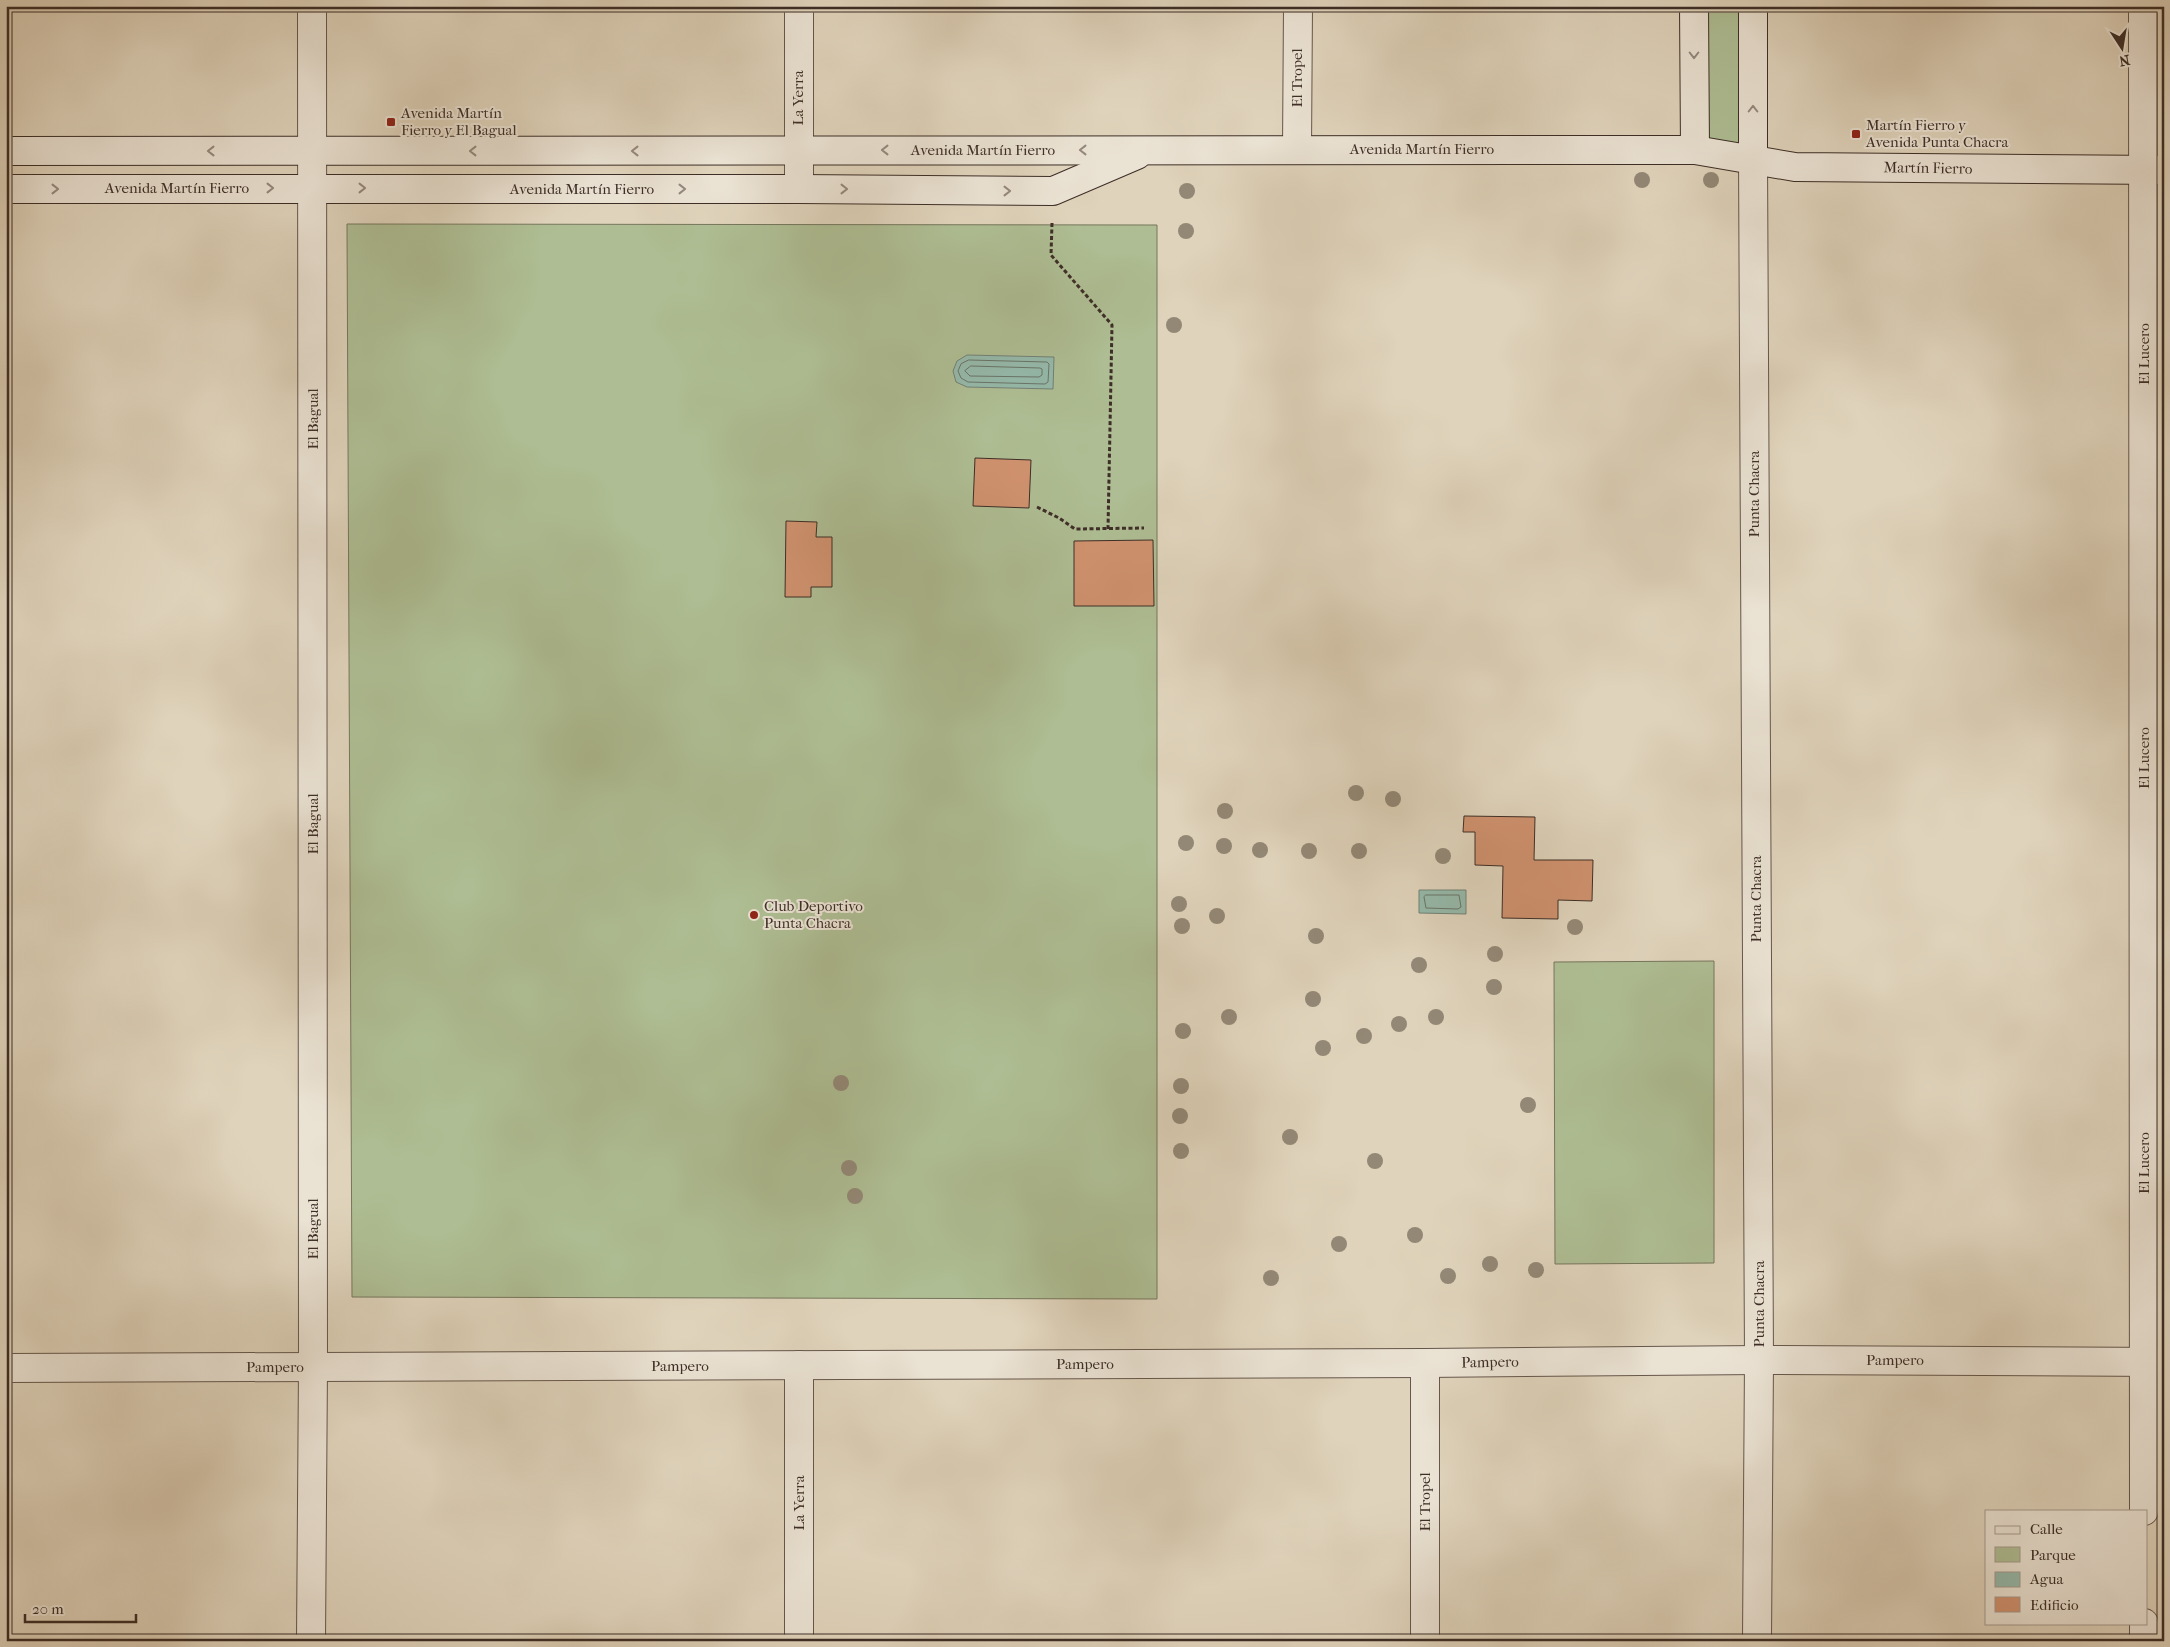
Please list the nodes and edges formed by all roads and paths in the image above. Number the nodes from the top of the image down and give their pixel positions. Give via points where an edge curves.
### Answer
1 (312, 6) edge
2 (799, 6) edge
3 (1298, 6) edge
4 (1694, 6) edge
5 (1753, 6) edge
6 (2143, 6) edge
7 (1297, 149) junction
8 (798, 150) junction
9 (1149, 150) junction
10 (1695, 150) junction
11 (6, 151) edge
12 (312, 151) junction
13 (1753, 158) junction
14 (2154, 170) edge
15 (313, 188) junction
16 (6, 189) edge
17 (798, 189) junction
18 (1052, 225) dead end
19 (1037, 507) dead end
20 (1144, 528) dead end
21 (1108, 529) junction
22 (1759, 1360) junction
23 (2154, 1362) edge
24 (1425, 1363) junction
25 (799, 1365) junction
26 (313, 1367) junction
27 (6, 1368) edge
28 (2144, 1510) edge
29 (2144, 1624) edge
30 (311, 1641) edge
31 (799, 1641) edge
32 (1425, 1641) edge
33 (1757, 1641) edge
34 (2144, 1641) edge

1 - 12 street, El Bagual
2 - 8 street, La Yerra
3 - 7 street, El Tropel
4 -> 10 street
13 -> 5 street, Punta Chacra
6 - 14 street, El Lucero
7 - 9 street, Avenida Martín Fierro
7 - 10 street, Avenida Martín Fierro
9 -> 8 street, Avenida Martín Fierro
8 -> 12 street, Avenida Martín Fierro
8 - 17 street, La Yerra
17 -> 9 street, Avenida Martín Fierro via 1053,191
10 - 13 street, Martín Fierro
12 -> 11 street, Avenida Martín Fierro
12 - 15 street, El Bagual
13 - 14 street, Martín Fierro via 1795,167
13 - 22 street, Punta Chacra
14 - 23 street, El Lucero
16 -> 15 street, Avenida Martín Fierro
15 -> 17 street, Avenida Martín Fierro
15 - 26 street, El Bagual
18 - 21 path via 1051,255 1112,324
19 - 21 path via 1074,529
20 - 21 path
22 - 23 street, Pampero
22 - 24 street, Pampero
22 - 33 street, Punta Chacra
23 - 28 street, El Lucero
24 - 25 street, Pampero
24 - 32 street, El Tropel
25 - 26 street, Pampero
25 - 31 street, La Yerra
26 - 27 street, Pampero
26 - 30 street, El Bagual
29 - 34 street

